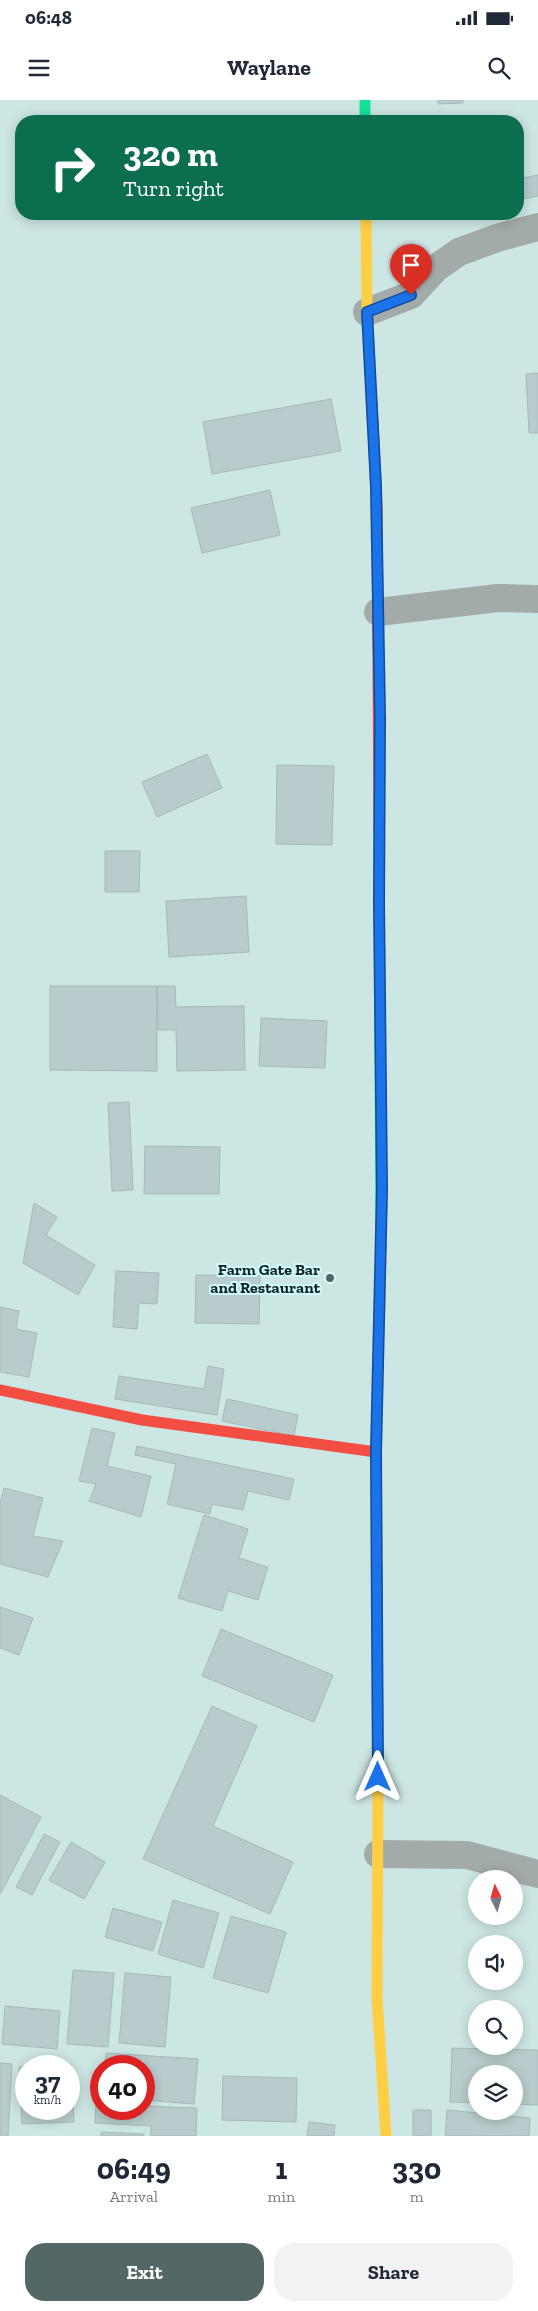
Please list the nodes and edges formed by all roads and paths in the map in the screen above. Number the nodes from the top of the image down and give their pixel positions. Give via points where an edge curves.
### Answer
1 (365, 100) edge
2 (365, 115) edge
3 (366, 220) edge
4 (538, 227) edge
5 (367, 312) junction
6 (538, 599) edge
7 (378, 612) junction
8 (0, 1390) edge
9 (376, 1452) junction
10 (378, 1854) junction
11 (538, 1874) edge
12 (386, 2136) edge

1 - 2 street
3 - 5 street
4 - 5 street via 459,252 436,268 411,295
5 - 7 street
6 - 7 street via 498,598
7 - 9 street via 382,1189
8 - 9 street via 142,1420
9 - 10 street
10 - 11 street via 467,1855
10 - 12 street via 376,1998

